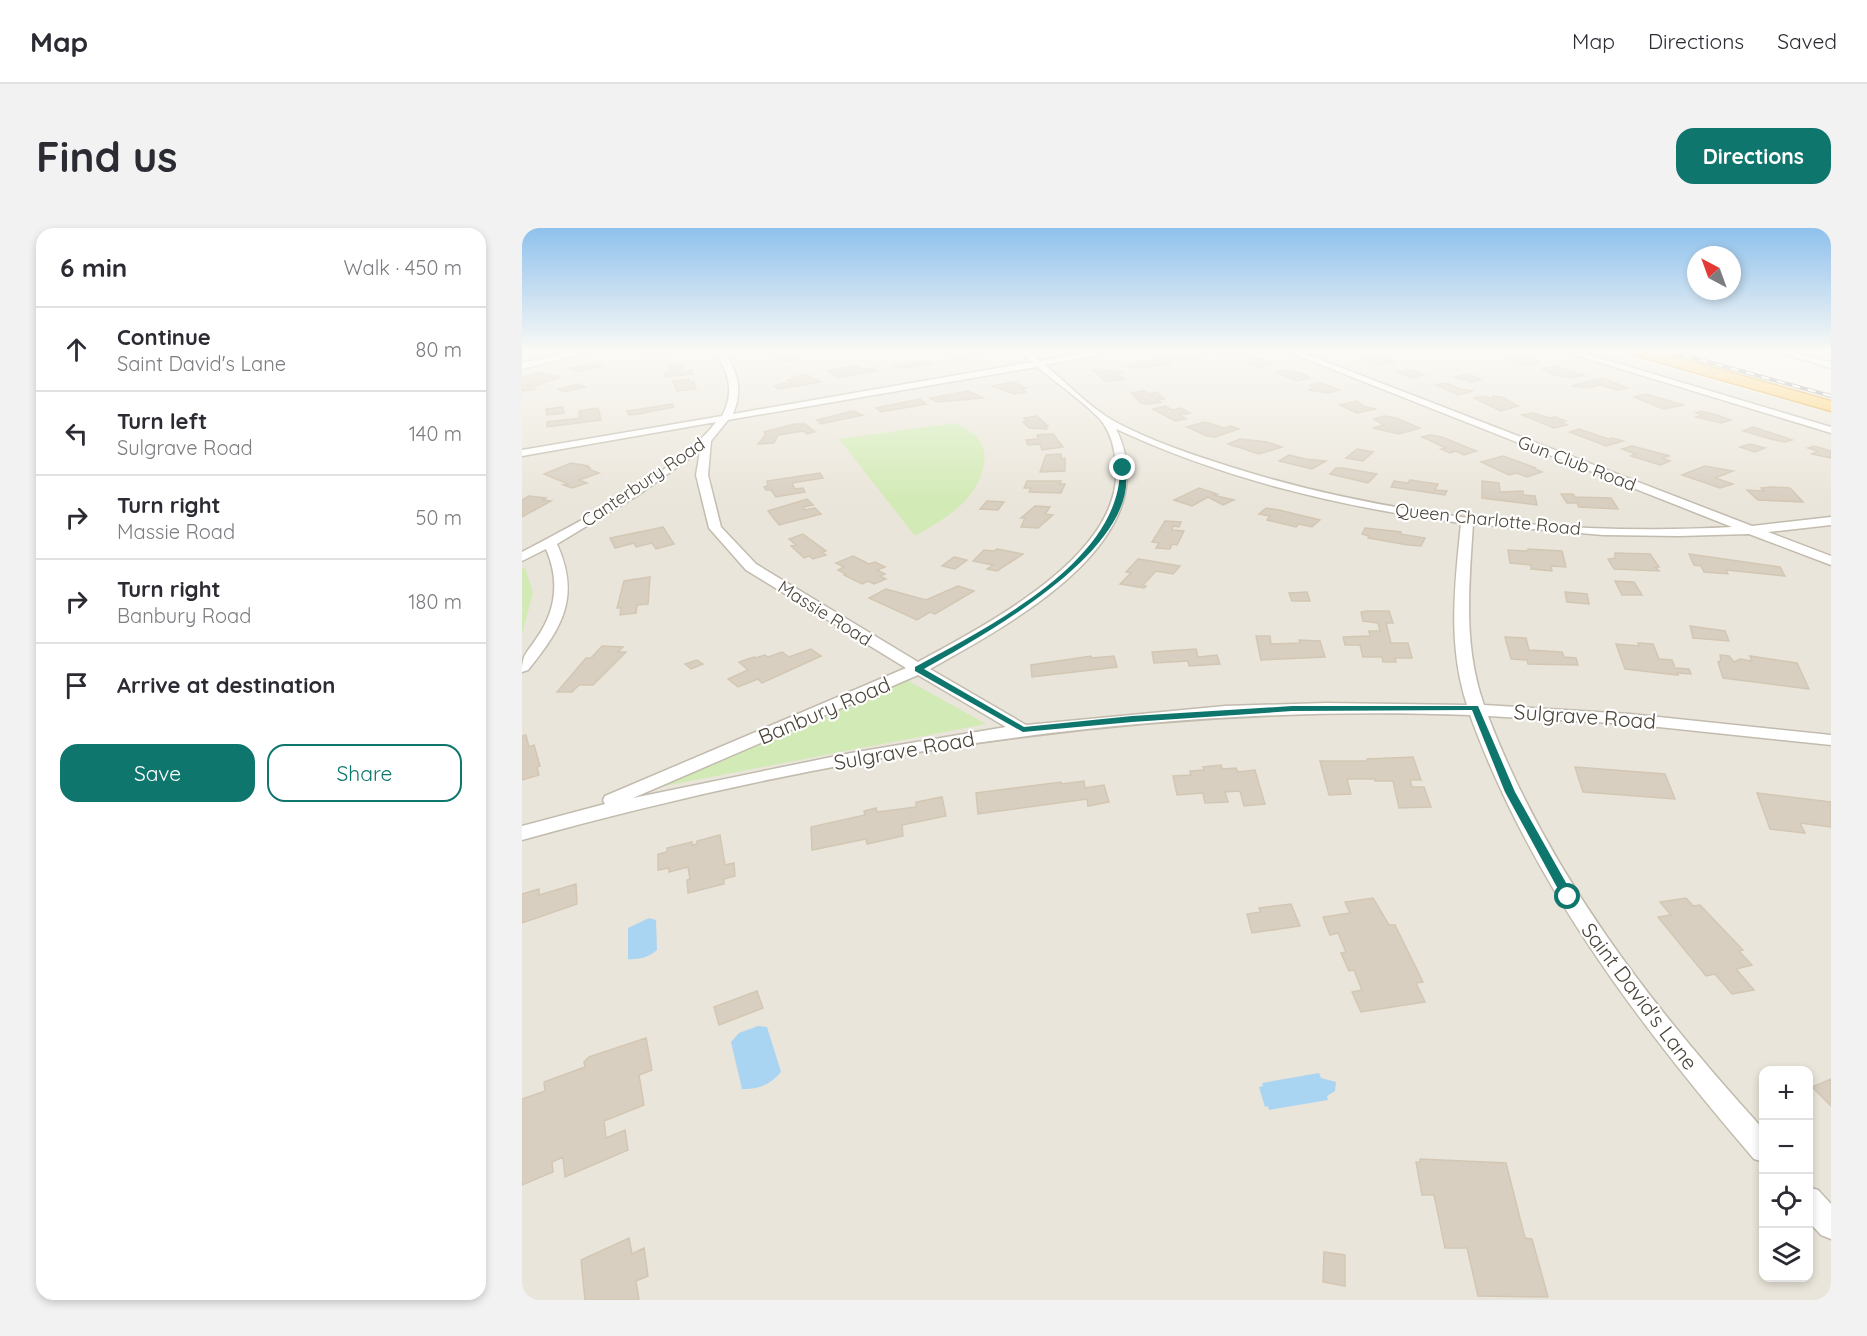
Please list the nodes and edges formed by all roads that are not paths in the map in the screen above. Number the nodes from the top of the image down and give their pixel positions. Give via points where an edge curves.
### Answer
1 (731, 401) edge
2 (801, 401) edge
3 (1083, 401) edge
4 (1419, 401) edge
5 (1734, 401) edge
6 (1813, 401) edge
7 (1831, 406) edge
8 (727, 415) junction
9 (1107, 421) junction
10 (1831, 430) edge
11 (706, 442) junction
12 (1154, 443) junction
13 (522, 446) edge
14 (1120, 448) junction
15 (522, 453) edge
16 (691, 474) junction
17 (656, 478) junction
18 (1467, 520) junction
19 (1831, 521) edge
20 (1750, 530) junction
21 (550, 543) junction
22 (522, 557) edge
23 (1831, 561) edge
24 (522, 667) edge
25 (918, 669) junction
26 (1475, 708) junction
27 (1023, 730) junction
28 (1831, 740) edge
29 (572, 818) junction
30 (522, 833) edge
31 (1759, 1144) edge
32 (1813, 1205) edge
33 (1831, 1225) edge

1 - 8 street, Canterbury Road
2 - 8 street
3 - 9 street, Banbury Road
4 - 20 street, Gun Club Road
5 - 10 street
6 - 7 highway
8 - 11 street, Canterbury Road
8 - 13 street
8 - 15 street
9 - 12 street, Queen Charlotte Road
9 - 14 street, Banbury Road
11 - 16 street, Massie Road
11 - 17 street, Canterbury Road
12 - 14 street, Queen Charlotte Road
12 - 18 street, Queen Charlotte Road via 1261,481 1349,502
14 - 25 street, Banbury Road via 1124,483 1116,508 1076,564 1002,622
16 - 17 street
16 - 25 street, Massie Road via 715,528 751,567
17 - 21 street, Canterbury Road
18 - 20 street, Queen Charlotte Road via 1622,531
18 - 26 street, Saint David's Lane via 1462,648
19 - 20 street, Queen Charlotte Road
20 - 23 street, Gun Club Road
21 - 22 street, Canterbury Road
21 - 24 street via 557,556 564,599 550,632
25 - 27 street, Massie Road
25 - 29 street, Banbury Road
26 - 27 street, Sulgrave Road via 1292,709
26 - 28 street, Sulgrave Road
26 - 31 street, Saint David's Lane via 1510,792 1568,897 1676,1047
27 - 29 street, Sulgrave Road via 855,757
29 - 30 street, Sulgrave Road
32 - 33 street

